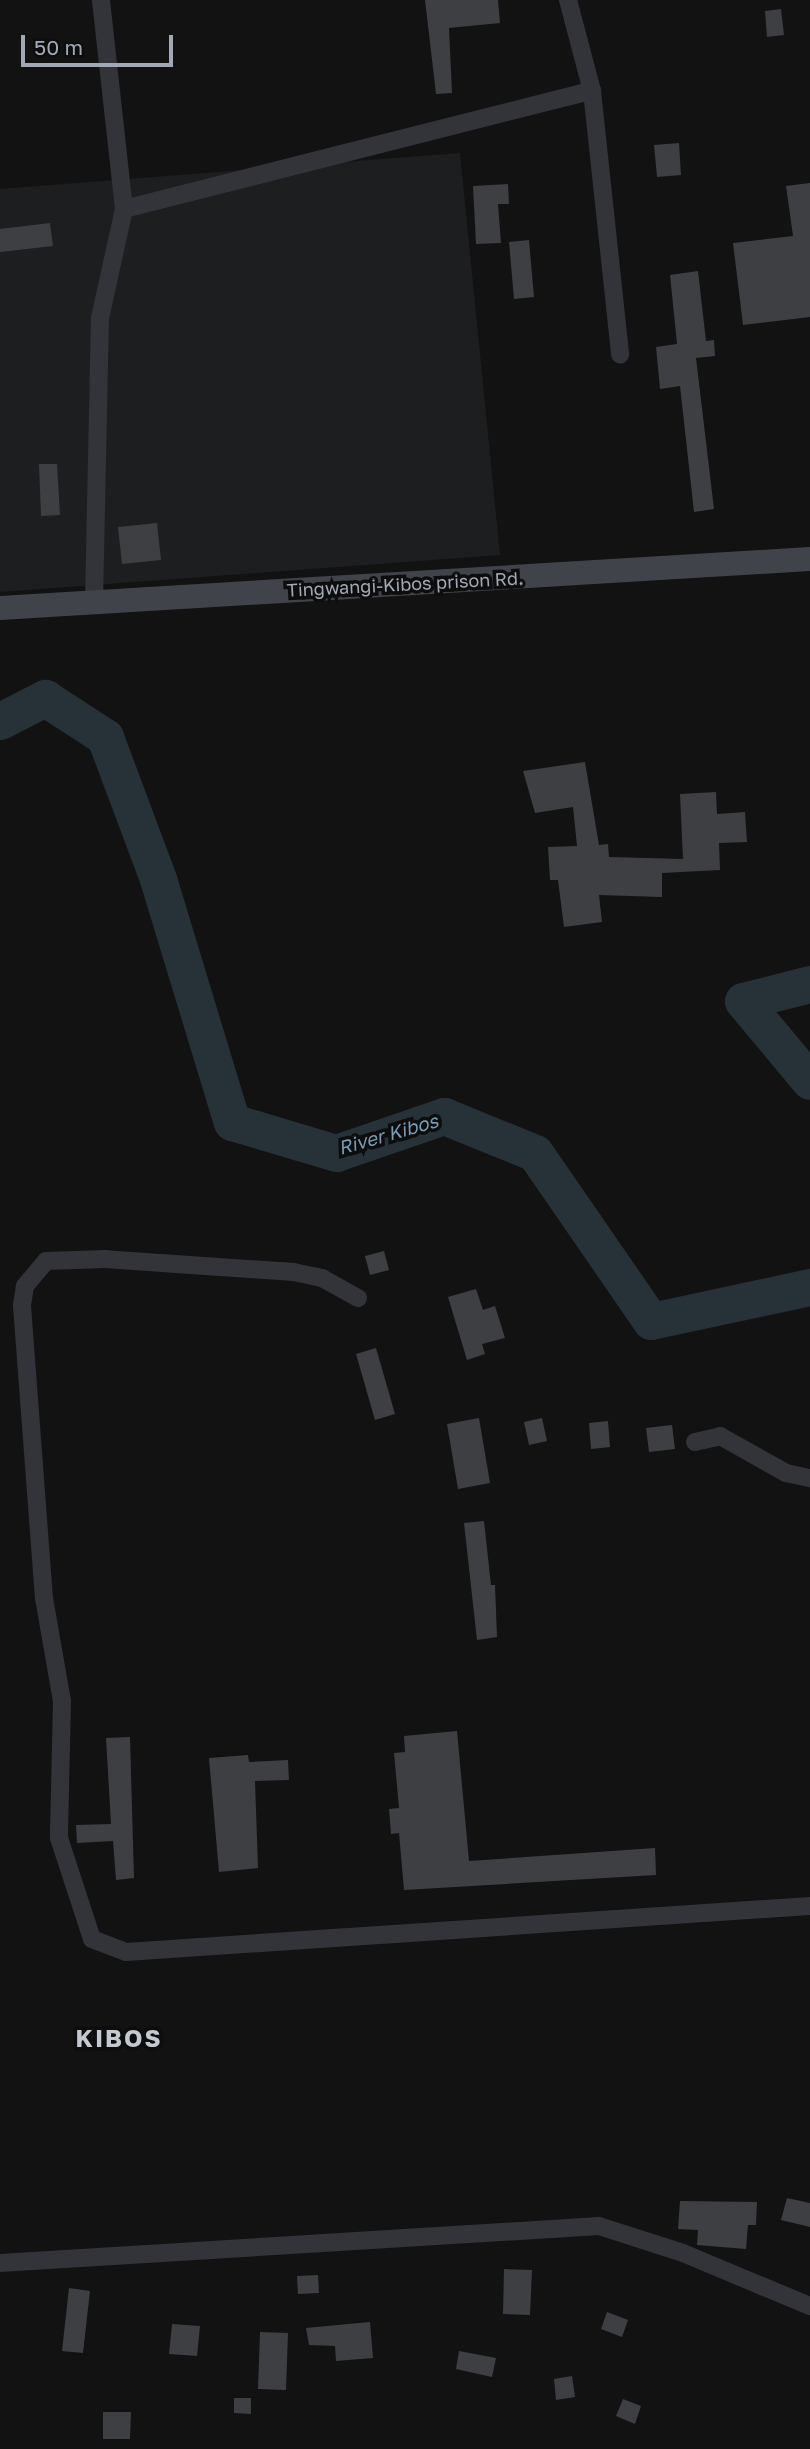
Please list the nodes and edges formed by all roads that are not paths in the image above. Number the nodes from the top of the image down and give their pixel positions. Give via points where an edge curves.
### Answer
1 (100, 0) edge
2 (568, 0) edge
3 (592, 90) junction
4 (124, 209) junction
5 (620, 355) dead end
6 (810, 559) edge
7 (94, 602) junction
8 (0, 608) edge
9 (358, 1298) dead end
10 (695, 1443) dead end
11 (810, 1478) edge
12 (810, 1906) edge
13 (0, 2263) edge
14 (810, 2306) edge

1 - 4 street
2 - 3 street
3 - 4 street
3 - 5 street
4 - 7 street via 100,318
6 - 7 street, Tingwangi-Kibos prison Rd.
7 - 8 street, Tingwangi-Kibos prison Rd.
9 - 12 street via 322,1278 294,1272 105,1259 46,1261 25,1286 22,1306 44,1598 62,1701 59,1838 92,1939 126,1952
10 - 11 street via 720,1436 786,1473
13 - 14 street via 599,2226 684,2253

